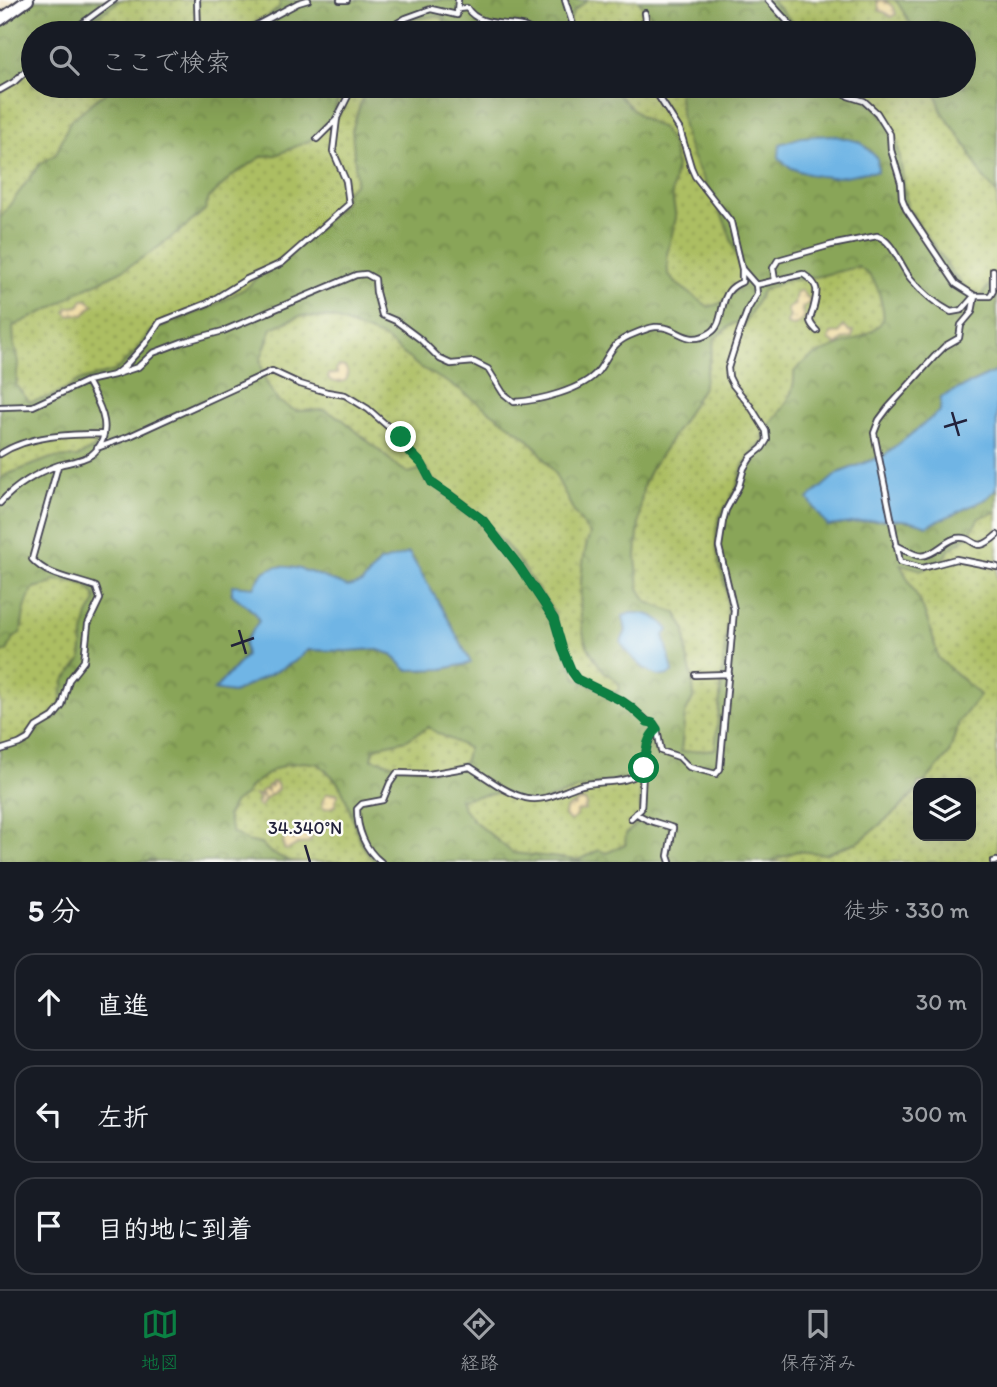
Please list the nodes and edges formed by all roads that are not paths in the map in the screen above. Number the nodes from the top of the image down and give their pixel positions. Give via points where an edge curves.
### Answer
1 (28, 0) edge
2 (114, 0) edge
3 (197, 0) edge
4 (309, 0) edge
5 (340, 0) edge
6 (347, 0) edge
7 (458, 0) edge
8 (565, 0) edge
9 (768, 0) edge
10 (458, 9) junction
11 (645, 13) dead end
12 (0, 20) edge
13 (85, 21) edge
14 (197, 21) edge
15 (265, 21) edge
16 (401, 21) edge
17 (486, 21) edge
18 (572, 21) edge
19 (645, 21) edge
20 (787, 21) edge
21 (21, 75) edge
22 (0, 90) edge
23 (347, 98) edge
24 (660, 98) edge
25 (854, 98) edge
26 (337, 118) junction
27 (317, 139) dead end
28 (742, 270) junction
29 (993, 270) dead end
30 (775, 280) junction
31 (756, 285) junction
32 (975, 296) junction
33 (817, 331) dead end
34 (114, 374) junction
35 (87, 381) junction
36 (0, 407) edge
37 (104, 434) junction
38 (97, 448) junction
39 (0, 454) edge
40 (58, 465) junction
41 (0, 503) edge
42 (997, 535) edge
43 (896, 545) junction
44 (997, 567) edge
45 (729, 674) junction
46 (695, 676) dead end
47 (657, 729) junction
48 (0, 750) edge
49 (644, 768) junction
50 (636, 813) junction
51 (631, 818) dead end
52 (381, 862) edge
53 (670, 862) edge

1 - 12 street
2 - 13 lane
3 - 14 lane
4 - 15 lane
5 - 6 lane
7 - 10 lane
8 - 18 lane
9 - 20 lane
10 - 16 lane via 457,15 431,9
10 - 17 lane via 467,8 478,20
11 - 19 lane
21 - 22 lane
23 - 26 lane
24 - 28 lane via 680,130 695,176 731,222
25 - 32 lane via 877,113 890,134 906,209 956,284
26 - 27 lane
26 - 34 lane via 333,151 346,181 349,204 282,263 208,303 160,321 137,355
28 - 31 lane
28 - 34 lane via 742,282 730,289 716,329 707,335 691,340 654,327 628,336 613,345 597,372 584,382 530,401 514,402 488,369 474,362 451,364 440,359 420,339 382,315 375,279 366,274 223,331 153,353 138,367
29 - 32 lane via 990,296
30 - 31 lane
30 - 32 lane via 773,268 778,260 877,236 890,243 909,277 944,309 962,310
30 - 33 lane via 803,274 812,280 816,295 810,319
31 - 45 lane via 757,294 728,368 733,385 766,431 767,440 744,468 723,521 719,547 734,610
32 - 43 lane via 959,338 934,356 874,433
34 - 35 lane
35 - 36 lane via 33,406
35 - 37 lane via 102,413
37 - 38 lane
37 - 39 lane via 42,439
38 - 40 lane via 90,455
38 - 47 lane via 272,371 300,384 345,395 401,437 432,483 483,520 554,619 577,679 622,701
40 - 41 lane via 31,478
40 - 48 lane via 32,559 56,576 96,587 100,599 88,624 84,661 69,680 62,706 28,739
42 - 43 lane via 982,546 955,538 918,557
43 - 44 lane via 900,562 922,568 956,559
45 - 46 lane
45 - 47 lane via 716,774 689,767 679,757 661,751
47 - 49 lane via 648,741
49 - 50 lane via 641,809
49 - 52 lane via 639,775 533,800 490,782 470,766 429,774 397,773 383,800 357,809 362,836
50 - 51 lane
50 - 53 lane via 648,822 673,828

